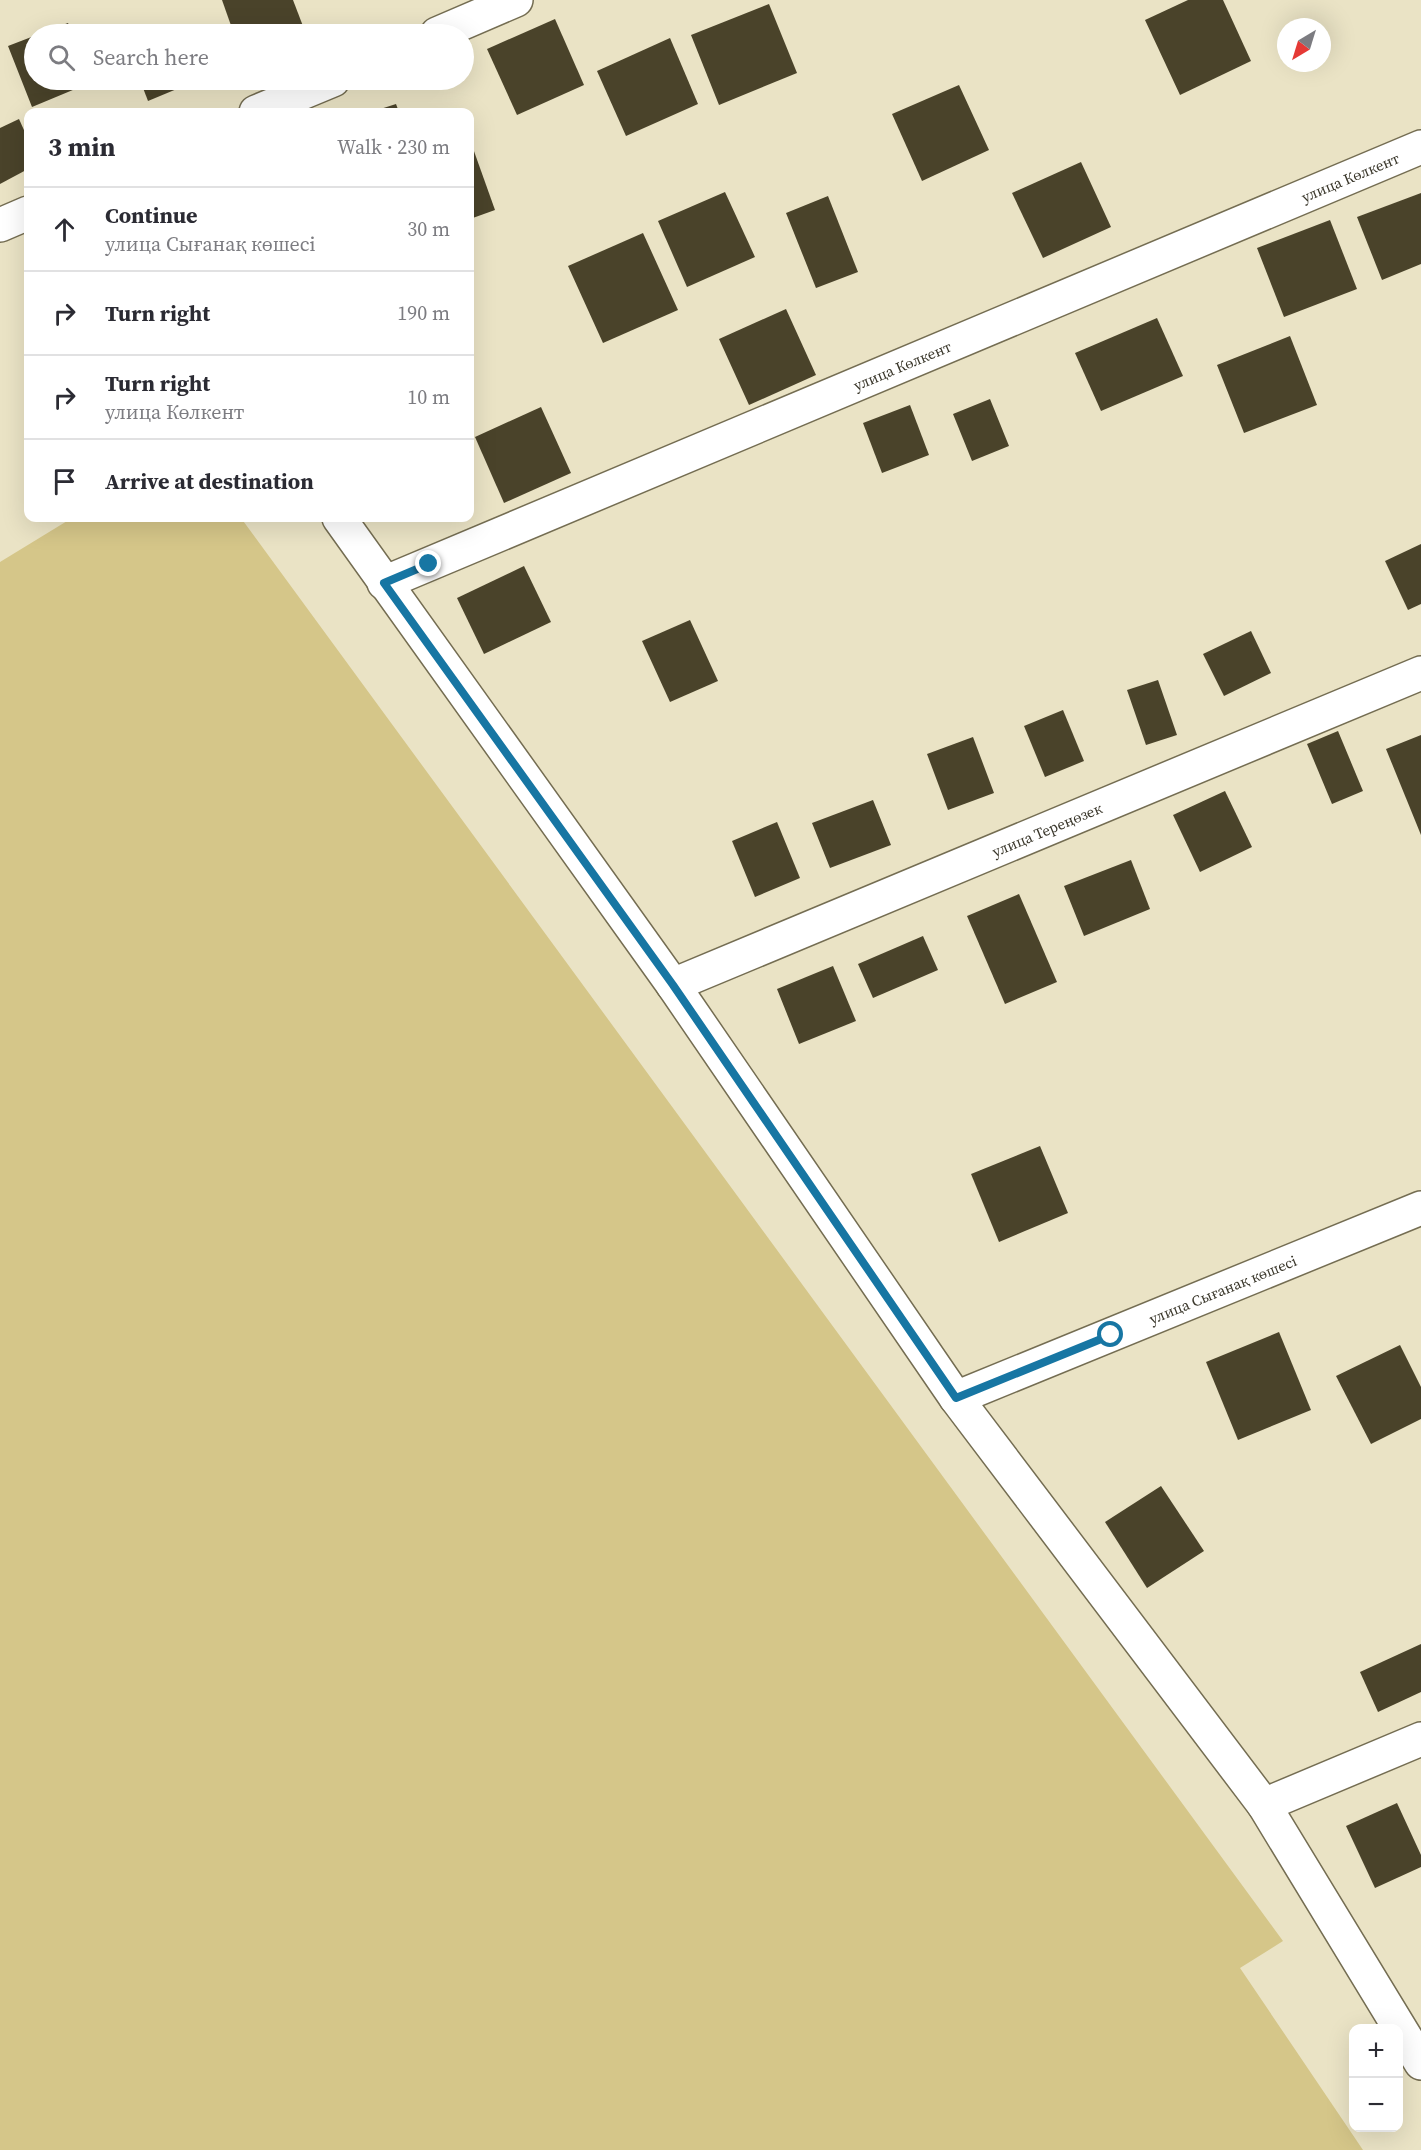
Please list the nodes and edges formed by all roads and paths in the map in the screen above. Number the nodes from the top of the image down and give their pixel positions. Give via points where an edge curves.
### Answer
1 (516, 0) edge
2 (460, 24) edge
3 (309, 90) edge
4 (266, 108) edge
5 (1421, 147) edge
6 (24, 215) edge
7 (0, 225) edge
8 (342, 522) edge
9 (384, 583) junction
10 (1421, 673) edge
11 (673, 985) junction
12 (1421, 1208) edge
13 (956, 1398) junction
14 (1421, 1739) edge
15 (1264, 1804) junction
16 (1421, 2063) edge

1 - 2 street
3 - 4 street
5 - 9 street, улица Көлкент
6 - 7 street
8 - 9 street
9 - 11 street
10 - 11 street, улица Тереңөзек
11 - 13 street
12 - 13 street, улица Сығанақ көшесі
13 - 15 street
14 - 15 street
15 - 16 street

